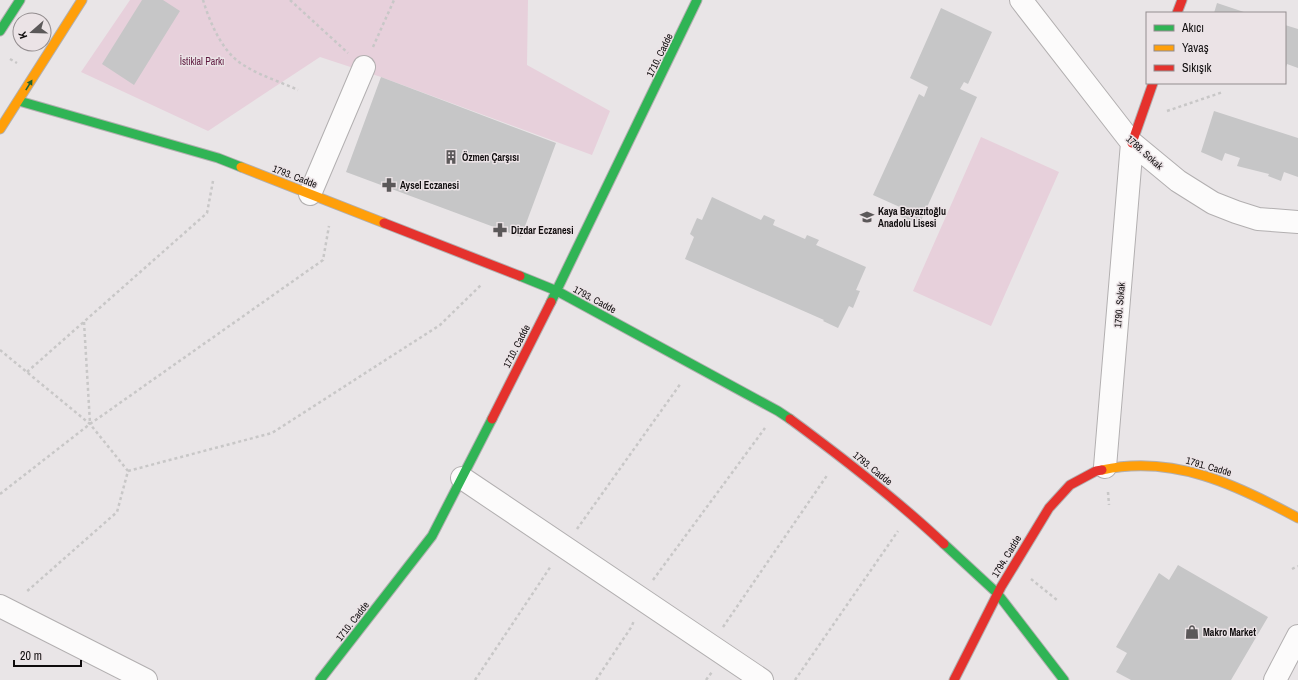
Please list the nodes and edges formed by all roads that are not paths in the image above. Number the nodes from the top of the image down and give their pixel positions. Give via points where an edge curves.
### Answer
1 (20, 0) edge
2 (82, 0) edge
3 (698, 0) edge
4 (1021, 0) edge
5 (1182, 0) edge
6 (1177, 12) edge
7 (0, 31) edge
8 (364, 67) road end
9 (1153, 84) edge
10 (19, 101) junction
11 (0, 129) edge
12 (1132, 143) junction
13 (310, 194) junction
14 (1298, 222) edge
15 (556, 291) junction
16 (1105, 467) junction
17 (462, 478) junction
18 (1298, 518) edge
19 (997, 593) junction
20 (3, 608) edge
21 (1298, 636) edge
22 (146, 680) edge
23 (320, 680) edge
24 (762, 680) edge
25 (954, 680) edge
26 (1064, 680) edge
27 (1275, 680) edge

1 - 7 street
10 -> 2 street
3 - 15 street, 1710. Cadde
4 - 12 street, 1788. Sokak
5 - 6 street
8 - 13 street
9 - 12 street
10 - 11 street
10 - 13 street, 1793. Cadde via 218,158
12 - 14 street, 1788. Sokak via 1178,181 1213,203 1258,219
12 - 16 street, 1790. Sokak
13 - 15 street, 1793. Cadde
15 - 17 street, 1710. Cadde
15 - 19 street, 1793. Cadde via 778,411 840,456 911,513
16 - 18 street, 1791. Cadde via 1127,464 1153,465 1183,470 1213,478 1264,498
16 - 19 street, 1794. Cadde via 1070,485 1061,494 1046,512
17 - 23 street, 1710. Cadde via 432,536
17 - 24 street
19 - 25 street, 1794. Cadde
19 - 26 street, 1793. Cadde
20 - 22 street
21 - 27 street

